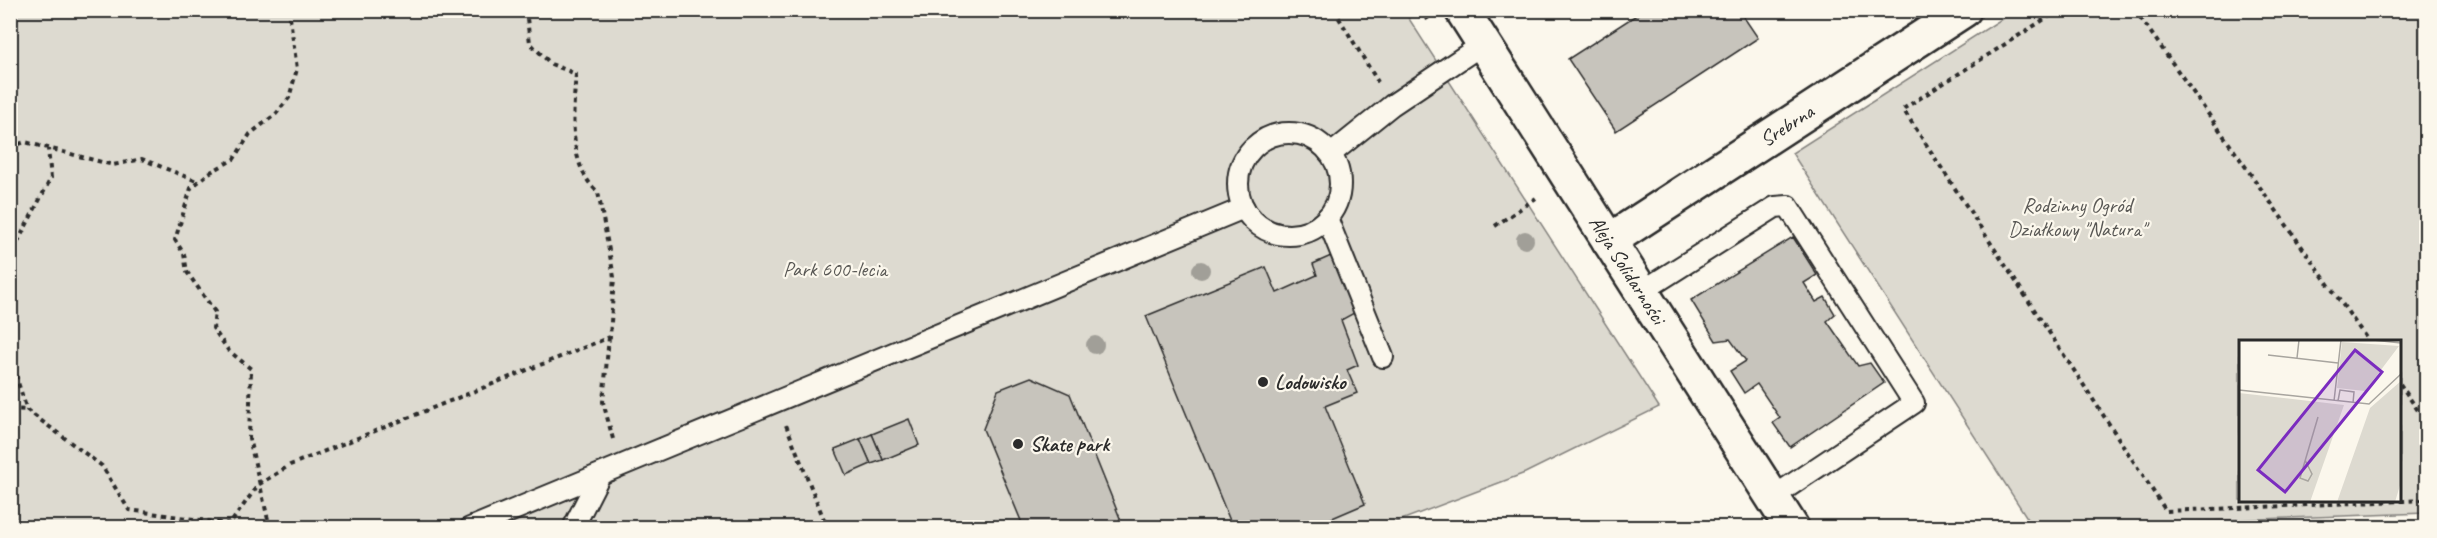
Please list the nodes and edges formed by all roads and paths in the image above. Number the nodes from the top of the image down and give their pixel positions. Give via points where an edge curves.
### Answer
1 (292, 10) edge
2 (526, 10) edge
3 (1334, 10) edge
4 (1462, 10) edge
5 (1964, 10) edge
6 (2059, 10) edge
7 (2134, 10) edge
8 (1483, 44) junction
9 (1392, 105) junction
10 (10, 147) edge
11 (48, 149) junction
12 (1331, 154) junction
13 (199, 182) junction
14 (1539, 196) dead end
15 (1244, 208) junction
16 (1327, 218) junction
17 (1495, 226) dead end
18 (1609, 241) junction
19 (10, 268) edge
20 (1641, 292) junction
21 (610, 337) junction
22 (2368, 340) edge
23 (1383, 357) dead end
24 (10, 358) edge
25 (2401, 385) edge
26 (777, 402) junction
27 (10, 410) edge
28 (27, 410) junction
29 (2427, 423) edge
30 (621, 467) junction
31 (600, 475) junction
32 (258, 485) junction
33 (1773, 497) junction
34 (2427, 500) edge
35 (2401, 501) edge
36 (2380, 502) edge
37 (827, 527) edge
38 (270, 528) edge
39 (470, 528) edge
40 (573, 528) edge
41 (1792, 528) edge

1 - 13 path via 297,69 289,98 250,134 234,159
2 - 21 path via 530,43 551,64 576,74 572,126 579,158 591,186 598,192 614,277
3 - 9 path
4 - 8 street, Aleja Solidarności
5 - 18 street, Srebrna
6 - 36 path via 1903,109 2166,511
7 - 22 path
8 - 9 lane
8 - 18 street, Aleja Solidarności
9 - 12 lane
10 - 11 path via 25,142
11 - 13 path via 114,165 142,159
11 - 19 path via 51,178 15,247
12 - 15 lane via 1303,134 1286,133 1255,145 1238,175
12 - 16 lane via 1340,193
13 - 32 path via 191,188 175,240 184,254 187,272 215,312 213,328 228,350 251,369 249,438
14 - 17 path
15 - 16 lane via 1267,230 1283,234 1299,234
15 - 26 lane
16 - 23 lane
18 - 20 street, Aleja Solidarności
20 - 33 street, Aleja Solidarności
20 - 33 lane via 1775,207 1788,206 1820,255 1914,403
21 - 30 path via 603,402
21 - 32 path via 290,465
24 - 28 path
25 - 29 path
26 - 30 lane
26 - 37 path
27 - 28 path
28 - 32 path via 102,466 129,510 230,524
30 - 31 lane
31 - 39 lane
31 - 40 lane
32 - 38 path
33 - 41 street, Aleja Solidarności
34 - 35 path

